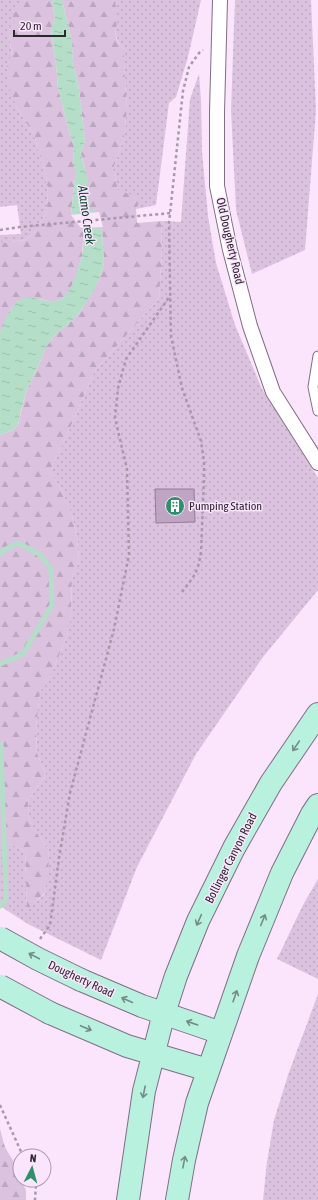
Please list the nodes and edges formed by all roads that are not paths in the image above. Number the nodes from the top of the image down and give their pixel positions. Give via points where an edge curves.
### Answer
1 (220, 0) edge
2 (318, 356) edge
3 (318, 411) edge
4 (318, 463) edge
5 (318, 714) edge
6 (318, 805) edge
7 (0, 938) edge
8 (0, 986) edge
9 (164, 1013) junction
10 (221, 1033) junction
11 (153, 1054) junction
12 (208, 1070) junction
13 (128, 1200) edge
14 (177, 1200) edge

1 - 4 street, Old Dougherty Road via 217,186 230,250 250,326 273,392
2 - 3 lane via 314,387
5 -> 9 main road, Bollinger Canyon Road via 271,783 234,848 198,922
10 -> 6 main road via 248,956 282,873
9 -> 7 main road, Dougherty Road, bridge via 81,980
8 -> 11 main road, bridge via 50,1013 127,1046
10 -> 9 main road, Dougherty Road
9 - 11 main road
10 - 12 main road
11 - 12 main road
11 -> 13 main road via 144,1091
14 -> 12 main road via 197,1103

